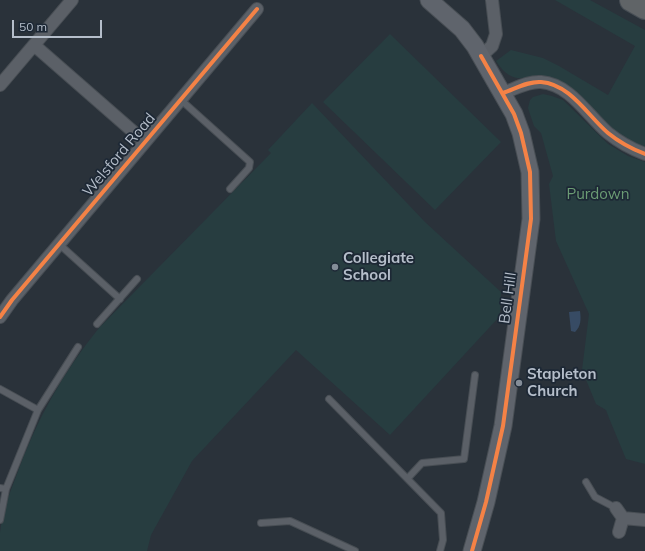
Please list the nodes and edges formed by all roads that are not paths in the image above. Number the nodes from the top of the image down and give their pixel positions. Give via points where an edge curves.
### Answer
1 (72, 0) edge
2 (429, 0) edge
3 (492, 0) edge
4 (631, 0) edge
5 (645, 8) edge
6 (257, 9) dead end
7 (34, 45) junction
8 (481, 56) junction
9 (0, 84) edge
10 (503, 94) junction
11 (181, 100) junction
12 (145, 142) junction
13 (645, 154) edge
14 (230, 190) dead end
15 (59, 244) junction
16 (137, 279) dead end
17 (120, 299) junction
18 (0, 317) edge
19 (97, 324) dead end
20 (78, 347) dead end
21 (475, 375) dead end
22 (0, 389) edge
23 (329, 399) dead end
24 (38, 410) junction
25 (408, 478) junction
26 (586, 482) dead end
27 (3, 488) edge
28 (620, 513) junction
29 (0, 520) edge
30 (645, 520) edge
31 (261, 523) dead end
32 (619, 532) dead end
33 (355, 551) edge
34 (440, 551) edge
35 (472, 551) edge

1 - 7 street
2 - 8 main road, Bell Hill via 462,29
3 - 8 street via 491,26 496,34 493,44
4 - 5 highway
6 - 11 street, Welsford Road
7 - 9 street
7 - 12 street
8 - 10 main road, Bell Hill
10 - 13 street via 526,84 540,82 552,85 566,92 614,138
10 - 35 main road, Bell Hill via 516,120 530,172 531,218 503,426
11 - 12 street, Welsford Road
11 - 14 lane via 250,162 249,168
12 - 15 street, Welsford Road
15 - 17 lane
15 - 18 street, Welsford Road
16 - 17 lane
17 - 19 lane
20 - 24 lane
21 - 25 lane via 464,459 422,463
22 - 24 lane
23 - 25 lane
24 - 27 lane
25 - 34 lane via 441,512 443,540
26 - 28 lane via 595,497
27 - 29 lane
28 - 30 street
28 - 32 street
31 - 33 lane via 290,521

